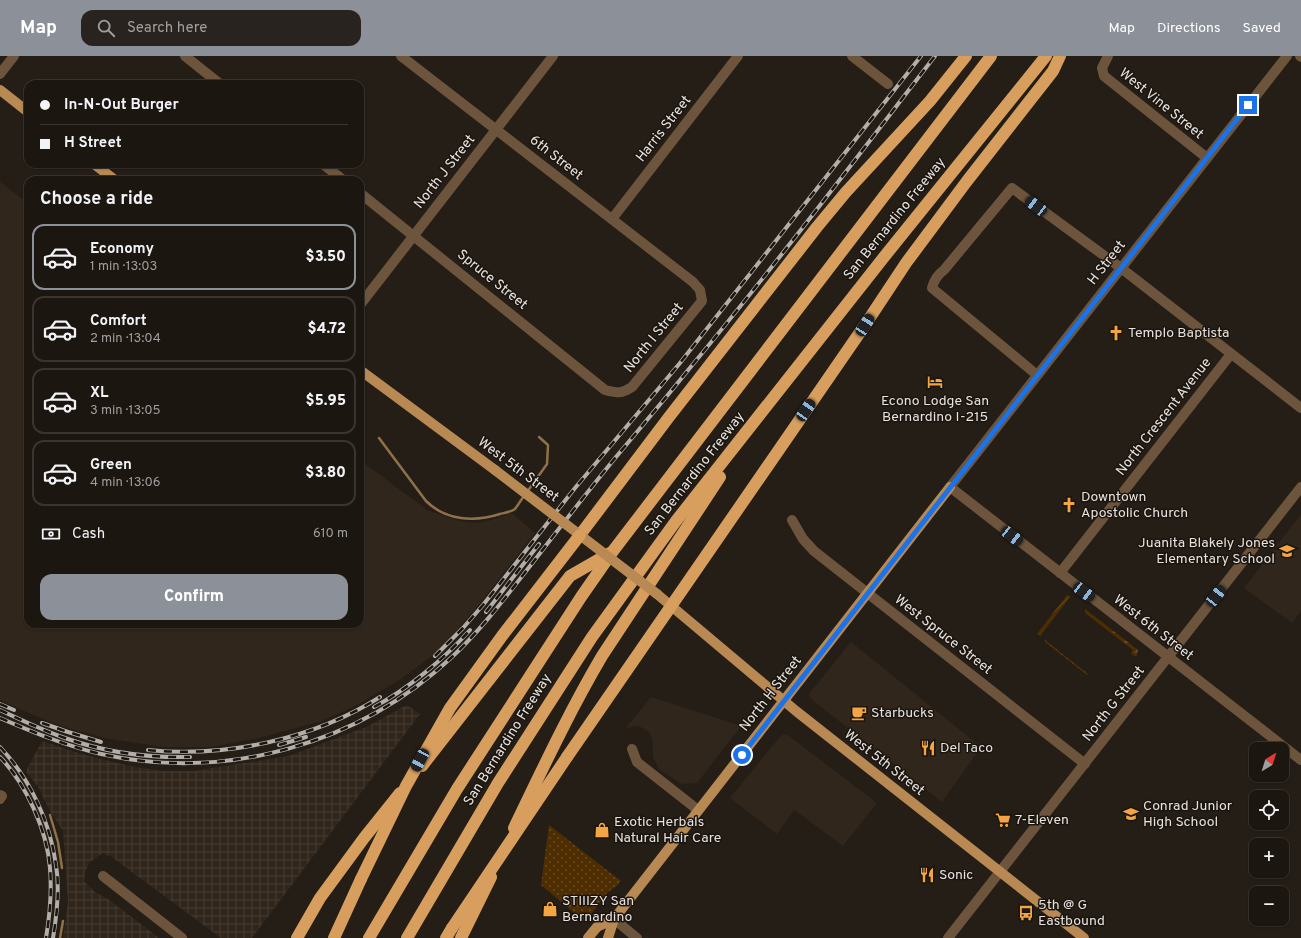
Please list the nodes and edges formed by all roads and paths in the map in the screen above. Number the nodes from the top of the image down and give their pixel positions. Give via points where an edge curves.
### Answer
1 (14, 56) edge
2 (185, 56) edge
3 (401, 56) edge
4 (553, 56) edge
5 (738, 56) edge
6 (852, 56) edge
7 (966, 56) edge
8 (991, 56) edge
9 (1046, 56) edge
10 (1060, 56) edge
11 (1108, 56) edge
12 (1287, 56) edge
13 (0, 74) edge
14 (215, 80) edge
15 (888, 84) dead end
16 (0, 90) edge
17 (24, 109) edge
18 (496, 129) junction
19 (1207, 158) junction
20 (99, 168) edge
21 (327, 168) edge
22 (110, 176) edge
23 (338, 176) edge
24 (364, 196) edge
25 (612, 219) junction
26 (414, 235) junction
27 (1121, 268) junction
28 (693, 282) joint
29 (364, 300) edge
30 (1232, 354) junction
31 (364, 373) edge
32 (1038, 375) junction
33 (605, 390) joint
34 (777, 392) junction
35 (1301, 408) edge
36 (1301, 487) edge
37 (950, 488) junction
38 (792, 520) dead end
39 (580, 535) junction
40 (613, 551) junction
41 (1060, 573) junction
42 (868, 593) junction
43 (669, 603) junction
44 (1168, 657) junction
45 (783, 701) junction
46 (632, 749) dead end
47 (1301, 760) edge
48 (1085, 764) junction
49 (698, 810) junction
50 (1000, 873) junction
51 (103, 876) dead end
52 (614, 919) junction
53 (182, 938) edge
54 (297, 938) edge
55 (334, 938) edge
56 (369, 938) edge
57 (407, 938) edge
58 (446, 938) edge
59 (461, 938) edge
60 (588, 938) edge
61 (608, 938) edge
62 (637, 938) edge
63 (948, 938) edge
64 (1084, 938) edge

1 - 13 street
2 - 14 street
3 - 18 street, 6th Street
4 - 18 street, North J Street
5 - 25 street, Harris Street
6 - 15 street
7 - 39 highway via 930,101 846,192
8 - 40 highway, San Bernardino Freeway
9 - 34 highway, San Bernardino Freeway
10 - 43 highway via 1053,71 906,263 786,439
11 - 19 street, West Vine Street via 1102,68 1104,76
12 - 19 street, H Street
16 - 17 main road
18 - 25 street, 6th Street
18 - 26 street, North J Street
19 - 27 street, H Street
20 - 22 main road
21 - 23 street
24 - 26 street, Spruce Street
25 - 28 street, 6th Street
26 - 29 street, North J Street
26 - 33 street, Spruce Street
27 - 30 street
27 - 32 street, H Street
27 - 32 street via 1012,188 939,274 932,288
28 - 33 street, North I Street via 700,290 702,301 632,387 617,393
30 - 35 street
30 - 41 street, North Crescent Avenue
31 - 39 main road, West 5th Street, bridge
32 - 37 street, H Street
34 - 57 highway, San Bernardino Freeway via 676,521 592,637 498,783
34 - 59 highway via 682,532 585,684
36 - 44 street, North G Street
37 - 41 street, West 6th Street
37 - 42 main road, North H Street
38 - 42 street, West Spruce Street via 814,552
39 - 43 main road, West 5th Street, bridge
39 - 55 highway, bridge via 450,708 406,786
40 - 54 highway via 570,576 364,838 320,898
40 - 56 highway, San Bernardino Freeway via 457,788
41 - 44 street, West 6th Street
42 - 45 main road, North H Street
42 - 48 street, West Spruce Street
43 - 45 main road, West 5th Street
43 - 58 highway, bridge
44 - 47 street, West 6th Street
44 - 48 street, North G Street
45 - 49 main road, North H Street
45 - 50 main road, West 5th Street
46 - 49 street via 637,762
48 - 50 street, North G Street
49 - 52 main road, North H Street
50 - 63 street, North G Street
50 - 64 main road, West 5th Street
51 - 53 street
52 - 60 main road, North H Street via 597,927
52 - 61 main road, North H Street
52 - 62 street

